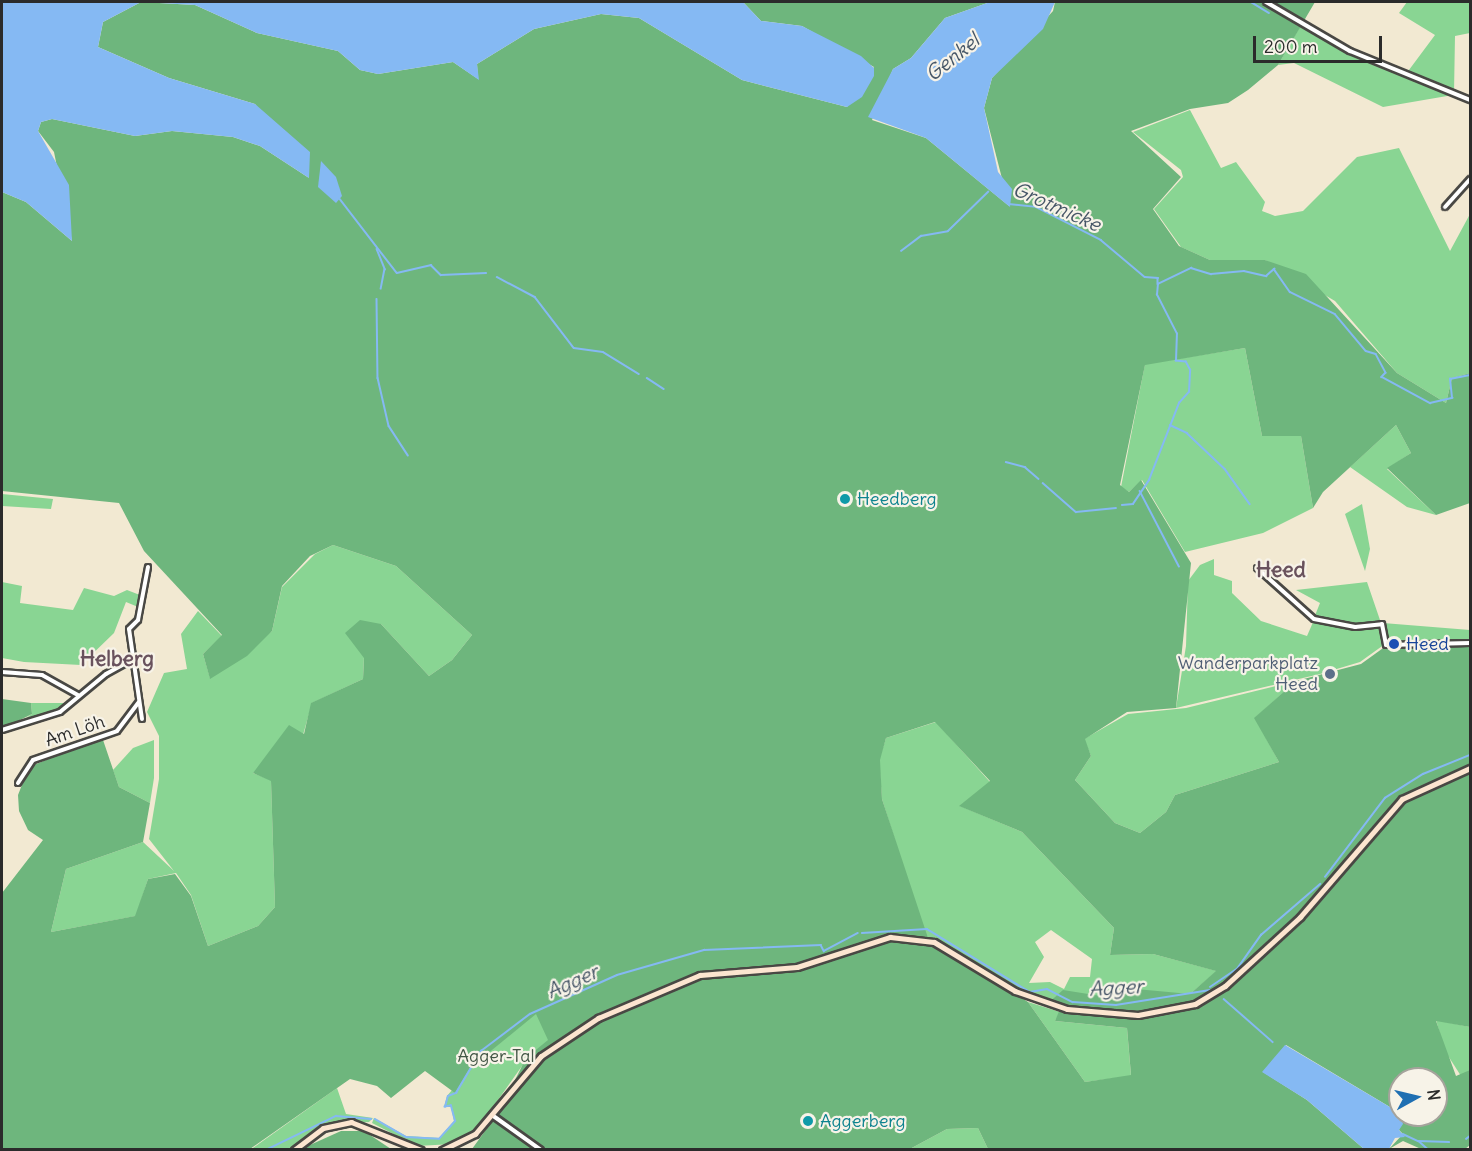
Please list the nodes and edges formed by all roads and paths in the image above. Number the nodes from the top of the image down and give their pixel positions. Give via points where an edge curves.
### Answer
1 (1266, 2) edge
2 (1470, 100) edge
3 (1470, 179) edge
4 (1445, 207) dead end
5 (148, 567) dead end
6 (1257, 568) dead end
7 (1470, 643) edge
8 (131, 660) junction
9 (2, 672) edge
10 (78, 695) junction
11 (139, 702) junction
12 (142, 719) dead end
13 (2, 730) edge
14 (1470, 768) edge
15 (18, 783) dead end
16 (492, 1114) junction
17 (294, 1149) edge
18 (421, 1149) edge
19 (442, 1149) edge
20 (541, 1149) edge

1 - 2 street via 1350,51
3 - 4 street
5 - 8 street via 138,621 129,629
6 - 7 street via 1314,619 1355,627 1382,624 1386,645
8 - 10 street
8 - 11 street
9 - 10 street via 42,675
10 - 13 street via 46,719
11 - 12 street
11 - 15 street, Am Löh via 117,731 33,760
14 - 16 main road via 1402,800 1300,917 1225,986 1195,1004 1137,1015 1067,1009 1015,991 934,942 890,937 797,966 700,975 616,1009 541,1056
16 - 19 main road via 466,1141
16 - 20 street
17 - 18 main road via 332,1124 370,1126

